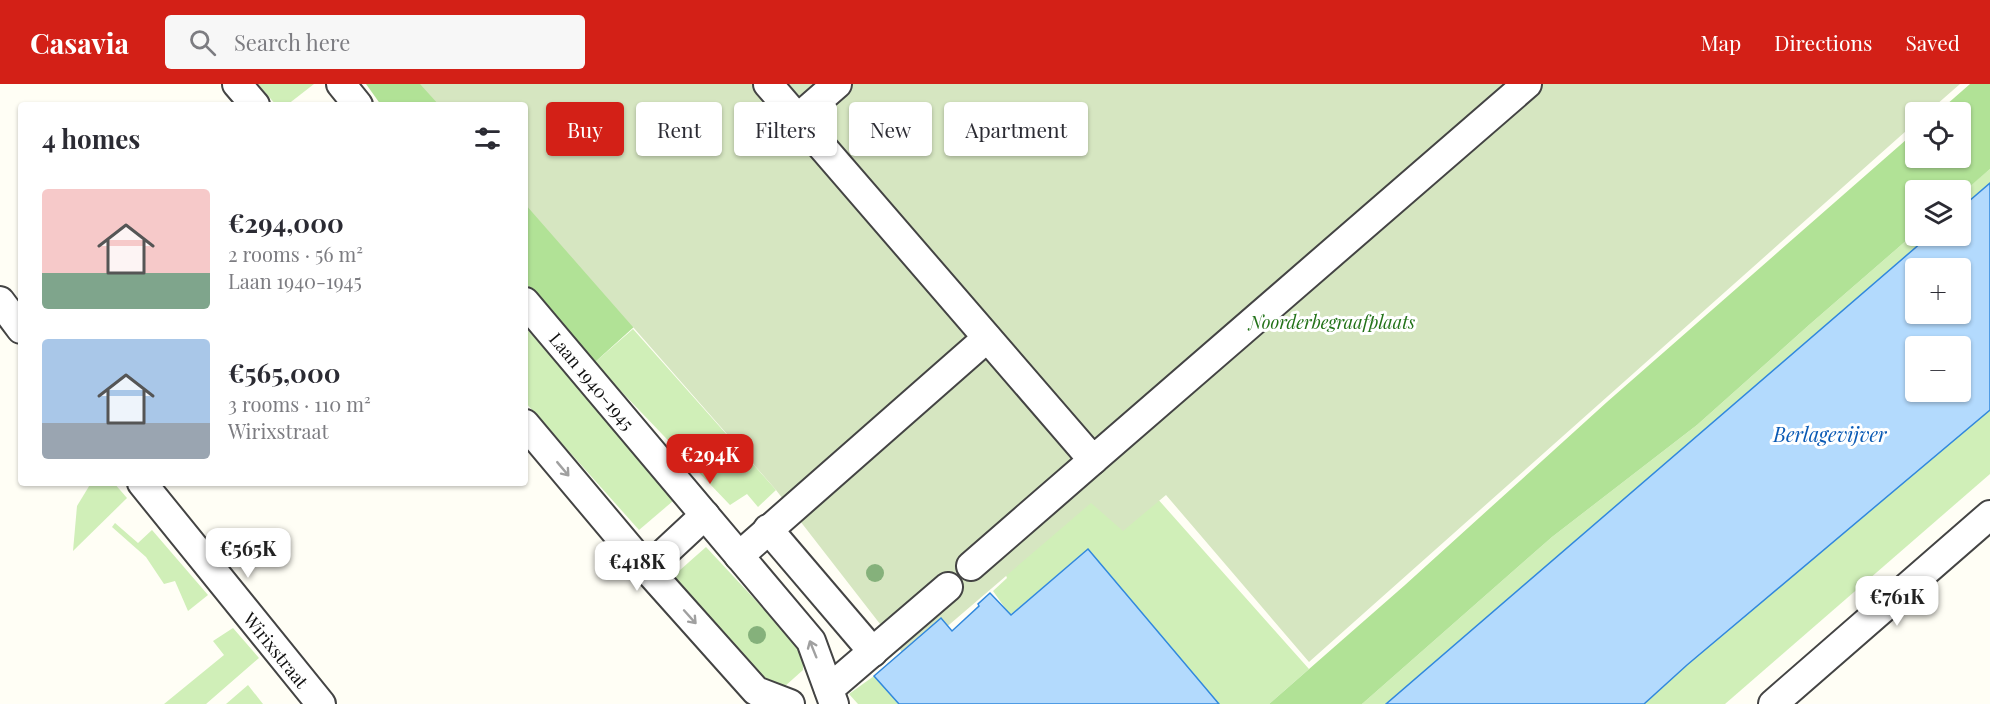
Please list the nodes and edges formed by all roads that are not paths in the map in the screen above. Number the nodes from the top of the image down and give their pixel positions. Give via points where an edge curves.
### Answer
1 (237, 84) edge
2 (768, 84) edge
3 (837, 84) edge
4 (1527, 84) edge
5 (252, 102) edge
6 (784, 102) edge
7 (816, 102) edge
8 (831, 156) edge
9 (0, 301) edge
10 (528, 306) edge
11 (18, 325) edge
12 (987, 338) junction
13 (528, 428) edge
14 (1093, 460) junction
15 (144, 486) edge
16 (705, 515) junction
17 (1990, 515) edge
18 (768, 529) junction
19 (739, 556) junction
20 (971, 566) dead end
21 (647, 569) junction
22 (948, 587) dead end
23 (873, 652) junction
24 (831, 697) edge
25 (321, 704) edge
26 (790, 704) edge
27 (1773, 704) edge

1 - 5 street
2 - 6 street
3 - 7 street
4 - 14 street
8 - 12 street
9 - 11 street
10 - 16 street, Laan 1940-1945
12 - 14 street
12 - 18 street
13 -> 21 street
14 - 20 street
15 - 25 street, Wirixstraat
16 - 19 street, Laan 1940-1945
16 - 21 street
17 - 27 street
18 - 19 street
18 - 23 street
24 -> 19 street, Laan 1940-1945 via 811,641
21 -> 26 street via 756,691
22 - 23 street
23 - 24 street

